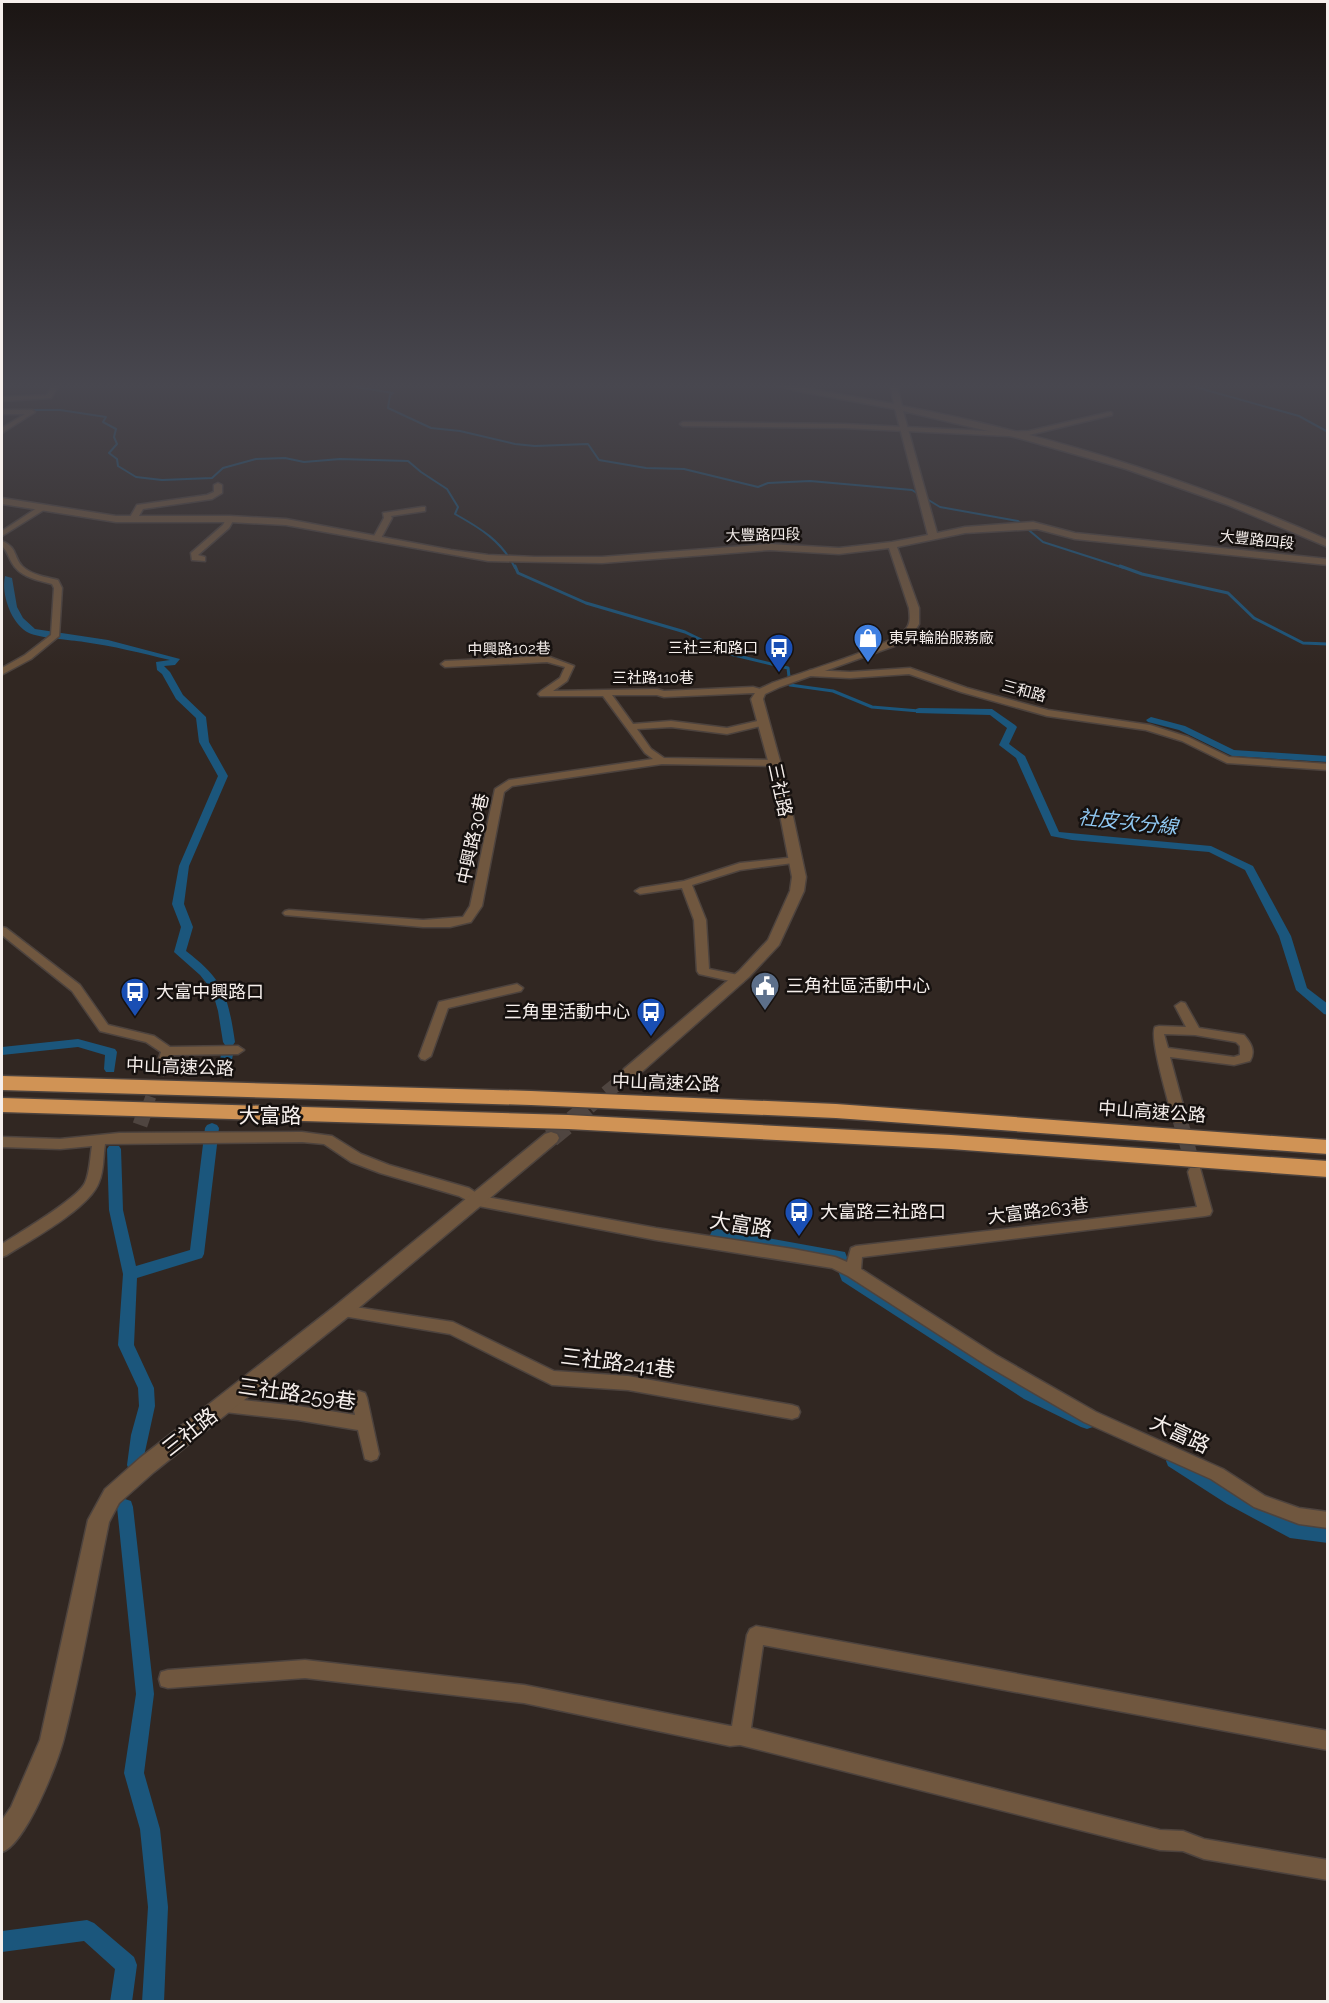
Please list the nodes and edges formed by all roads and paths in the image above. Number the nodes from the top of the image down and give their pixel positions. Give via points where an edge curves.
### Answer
1 (918, 478) edge
2 (1156, 478) edge
3 (1181, 478) edge
4 (218, 485) dead end
5 (2, 501) edge
6 (43, 508) junction
7 (422, 509) dead end
8 (133, 519) junction
9 (230, 519) junction
10 (2, 534) edge
11 (1328, 534) edge
12 (933, 536) junction
13 (377, 538) junction
14 (2, 543) edge
15 (1328, 544) edge
16 (892, 545) junction
17 (202, 559) dead end
18 (1328, 562) edge
19 (445, 664) dead end
20 (3, 671) edge
21 (810, 673) junction
22 (605, 692) junction
23 (761, 692) junction
24 (543, 694) joint
25 (762, 723) junction
26 (630, 727) junction
27 (662, 761) junction
28 (775, 763) junction
29 (1328, 767) edge
30 (797, 860) junction
31 (686, 884) junction
32 (640, 891) dead end
33 (289, 913) dead end
34 (2, 930) edge
35 (739, 979) junction
36 (517, 988) dead end
37 (1181, 1006) dead end
38 (1195, 1031) junction
39 (238, 1050) dead end
40 (168, 1051) junction
41 (1161, 1051) junction
42 (425, 1056) dead end
43 (163, 1064) tunnel mouth
44 (630, 1073) tunnel mouth
45 (2, 1083) edge
46 (2, 1105) edge
47 (1180, 1120) tunnel mouth
48 (140, 1125) tunnel mouth
49 (134, 1138) junction
50 (551, 1138) tunnel mouth
51 (2, 1142) edge
52 (99, 1142) junction
53 (1328, 1147) edge
54 (1328, 1168) edge
55 (1195, 1172) tunnel mouth
56 (478, 1201) junction
57 (2, 1251) edge
58 (853, 1272) junction
59 (342, 1311) junction
60 (359, 1398) dead end
61 (225, 1405) junction
62 (792, 1412) dead end
63 (364, 1424) junction
64 (371, 1454) dead end
65 (1328, 1520) edge
66 (168, 1679) dead end
67 (740, 1735) junction
68 (1328, 1741) edge
69 (2, 1840) edge
70 (1328, 1870) edge

1 - 12 street
2 - 15 street via 1262,515
3 - 11 street
4 - 8 street via 218,493 209,497 140,507
5 - 6 street, 大豐路四段
6 - 8 street, 大豐路四段
6 - 10 street
7 - 13 street via 386,515
8 - 9 street, 大豐路四段
9 - 13 street, 大豐路四段 via 286,522
9 - 17 street via 194,555
12 - 16 street, 大豐路四段
12 - 18 street, 大豐路四段 via 965,530 1041,526 1075,536
13 - 16 street, 大豐路四段 via 488,558 602,560 749,548 839,551
14 - 20 street via 12,551 13,561 23,572 55,582 58,588 55,636
16 - 21 street via 915,612 913,627 893,643
19 - 24 street, 中興路102巷 via 547,660 570,666 564,679
21 - 23 street
21 - 29 street, 三和路 via 910,671 1047,713 1147,727 1185,739 1227,760
22 - 23 street, 三社路110巷
22 - 24 street, 三社路110巷
22 - 26 street
23 - 25 street, 三社路 via 758,699
25 - 26 street via 727,731 670,724
25 - 28 street, 三社路
26 - 27 street via 648,751
27 - 28 street, 中興路30巷
27 - 33 street, 中興路30巷 via 509,783 499,790 476,906 467,920 421,924
28 - 30 street, 三社路
30 - 31 street via 756,861
30 - 35 street, 三社路 via 800,877 785,921 774,942
31 - 32 street
31 - 35 street via 700,920 703,971
34 - 40 street via 76,988 105,1028 150,1039
35 - 44 street, 三社路
36 - 42 street via 442,1005
37 - 38 street
38 - 41 street via 1159,1030
38 - 41 street via 1240,1038 1246,1046 1246,1058 1234,1061
39 - 40 street
40 - 43 street
41 - 47 street
45 - 53 highway, 中山高速公路 via 836,1110
46 - 54 highway via 568,1122 951,1142
48 - 49 street
49 - 52 street, 大富路
49 - 56 street, 大富路 via 327,1139 356,1158 464,1192
50 - 56 street, 三社路
51 - 52 street, 大富路
52 - 57 street via 93,1181 86,1193
55 - 58 street, 大富路263巷 via 1205,1211 856,1252
56 - 58 street, 大富路 via 793,1255 835,1263
56 - 59 street, 三社路
58 - 65 street, 大富路 via 991,1360 1090,1417 1217,1474 1260,1502 1299,1516
59 - 61 street, 三社路
59 - 62 street, 三社路241巷 via 453,1328 552,1378 628,1383
60 - 63 street, 三社路259巷
61 - 63 street, 三社路259巷
61 - 69 street, 三社路 via 112,1496 99,1520 52,1741 20,1816
63 - 64 street, 三社路259巷
66 - 67 street via 305,1669 524,1694
67 - 68 street via 756,1635
67 - 70 street via 1160,1840 1183,1841 1204,1849

